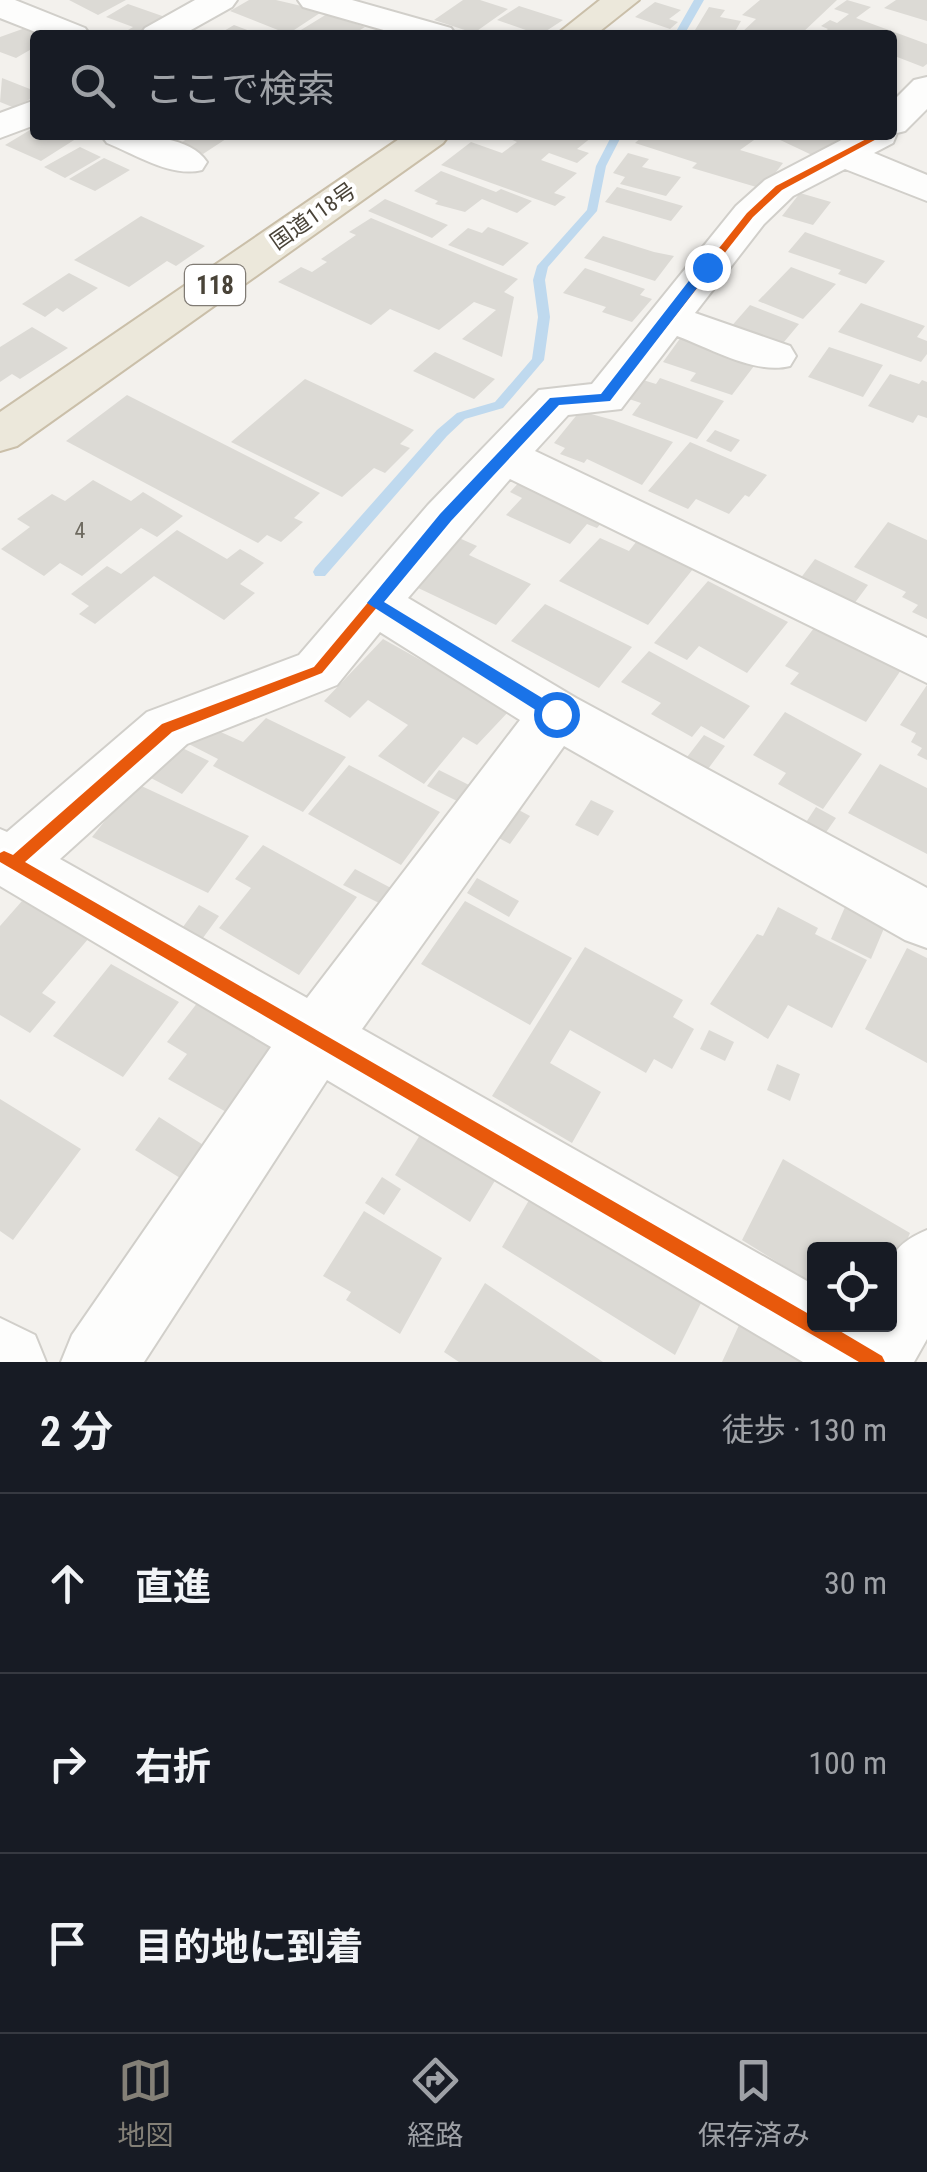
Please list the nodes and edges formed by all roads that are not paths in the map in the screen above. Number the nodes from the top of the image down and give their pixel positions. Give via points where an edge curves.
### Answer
1 (220, 0) edge
2 (315, 0) edge
3 (622, 0) edge
4 (0, 6) edge
5 (60, 30) edge
6 (167, 30) edge
7 (421, 30) edge
8 (579, 30) edge
9 (927, 88) edge
10 (30, 113) edge
11 (897, 118) edge
12 (0, 126) edge
13 (133, 140) edge
14 (423, 140) edge
15 (863, 145) edge
16 (188, 162) dead end
17 (927, 189) edge
18 (668, 318) junction
19 (774, 356) dead end
20 (0, 434) edge
21 (502, 455) junction
22 (374, 603) junction
23 (927, 662) edge
24 (556, 714) junction
25 (8, 858) edge
26 (927, 920) edge
27 (317, 1038) junction
28 (927, 1267) edge
29 (0, 1356) edge
30 (874, 1361) edge
31 (8, 1362) edge
32 (99, 1362) edge

1 - 6 street
2 - 7 street
3 - 8 highway
4 - 5 street
9 - 11 street
10 - 12 street
13 - 16 street
14 - 20 highway, 国道118号 / 118
15 - 17 street
15 - 18 street via 780,188 750,215
18 - 19 street
18 - 21 street via 605,398 555,401
21 - 22 street
21 - 23 street
22 - 24 street
22 - 25 street via 318,670 167,728
24 - 26 street
24 - 27 street
25 - 27 street
27 - 30 street
27 - 32 street
28 - 30 street
29 - 31 street

